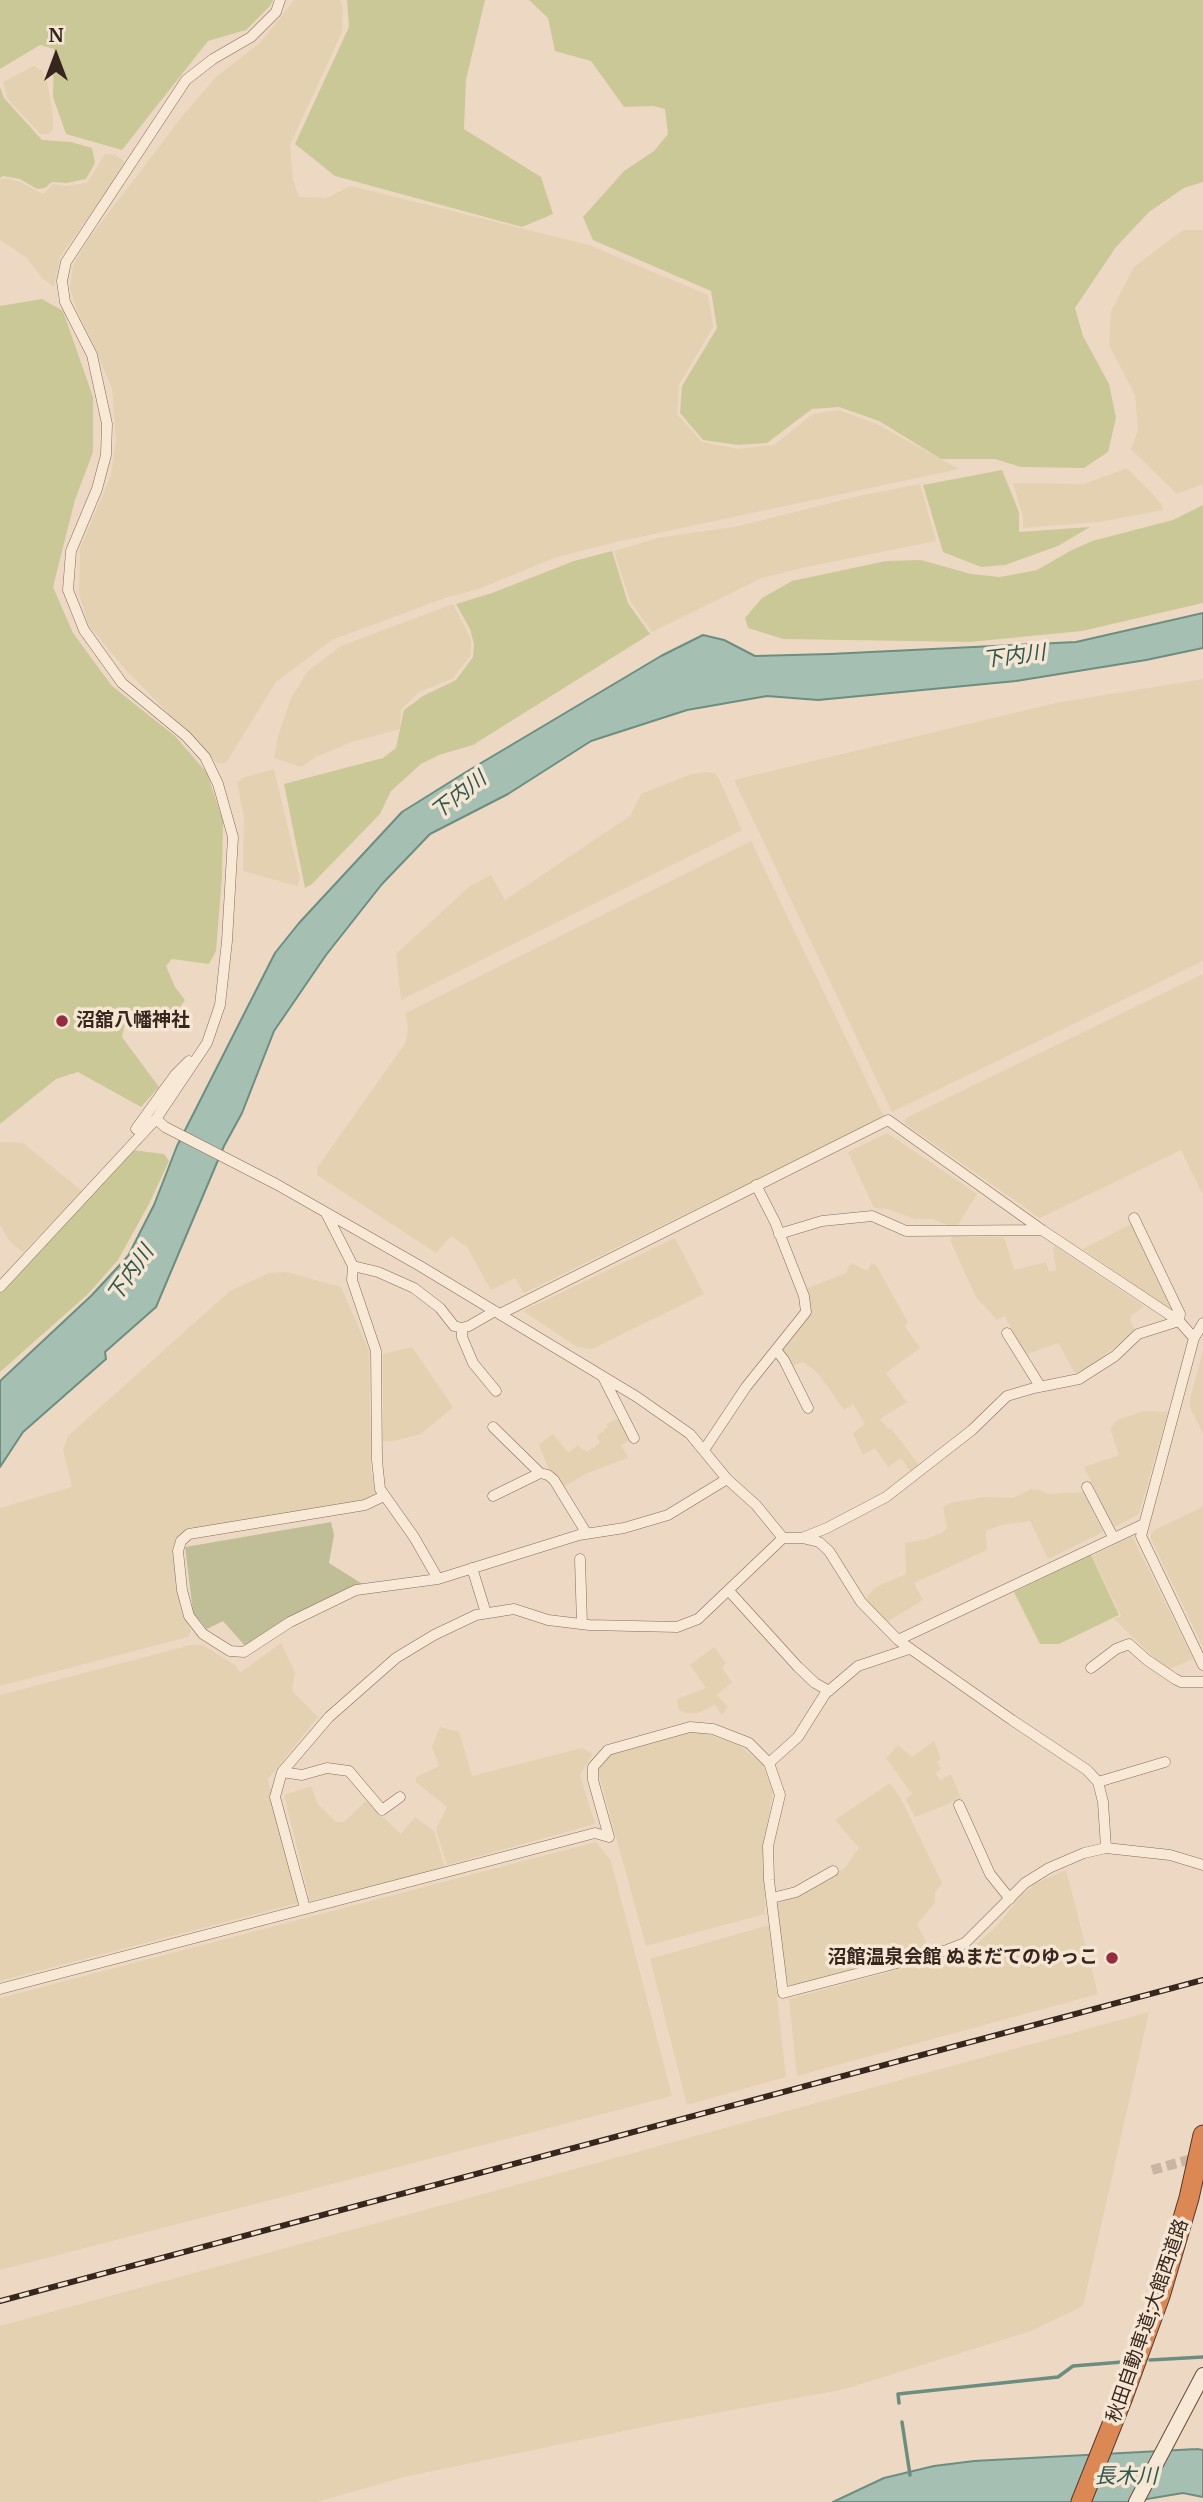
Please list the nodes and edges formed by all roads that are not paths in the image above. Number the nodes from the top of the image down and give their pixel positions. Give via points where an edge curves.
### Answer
1 (281, 0) edge
2 (207, 1043) junction
3 (156, 1119) junction
4 (136, 1129) dead end
5 (756, 1185) junction
6 (326, 1212) junction
7 (1133, 1218) dead end
8 (1042, 1230) junction
9 (779, 1234) junction
10 (354, 1266) junction
11 (0, 1287) edge
12 (497, 1313) junction
13 (1179, 1321) junction
14 (1203, 1323) edge
15 (462, 1328) junction
16 (1007, 1333) dead end
17 (1194, 1338) junction
18 (776, 1350) junction
19 (603, 1377) junction
20 (1040, 1386) junction
21 (496, 1391) dead end
22 (808, 1408) dead end
23 (494, 1427) dead end
24 (634, 1438) dead end
25 (704, 1450) junction
26 (540, 1473) junction
27 (727, 1479) junction
28 (1087, 1487) dead end
29 (384, 1496) junction
30 (493, 1496) dead end
31 (1144, 1524) junction
32 (587, 1534) junction
33 (1113, 1537) junction
34 (783, 1538) junction
35 (802, 1538) junction
36 (580, 1559) dead end
37 (472, 1568) junction
38 (438, 1579) junction
39 (729, 1591) junction
40 (486, 1614) junction
41 (582, 1624) junction
42 (898, 1640) junction
43 (909, 1649) junction
44 (1203, 1665) edge
45 (1091, 1668) dead end
46 (1203, 1682) edge
47 (829, 1691) junction
48 (1165, 1762) dead end
49 (769, 1763) junction
50 (282, 1772) junction
51 (1098, 1782) junction
52 (400, 1797) dead end
53 (959, 1805) dead end
54 (1106, 1848) junction
55 (1203, 1865) edge
56 (832, 1871) dead end
57 (772, 1898) junction
58 (1010, 1899) junction
59 (305, 1908) junction
60 (0, 1989) edge
61 (1203, 2135) edge
62 (1203, 2375) edge
63 (1081, 2502) edge
64 (1136, 2502) edge

1 - 2 street via 276,12 251,37 186,80 66,262 62,281 65,302 92,355 107,424 106,455 71,551 68,590 84,630 122,682 205,757 233,837 220,1005
2 - 3 street
2 - 4 street via 175,1075
3 - 6 street
3 - 11 street
5 - 8 street via 888,1120
5 - 9 street
5 - 12 street
6 - 10 street
6 - 12 street
7 - 13 street via 1180,1314
8 - 9 street via 906,1231 872,1216 822,1221
8 - 13 street
9 - 18 street via 806,1312
10 - 15 street via 414,1288 454,1326
10 - 29 street via 352,1280 376,1350 377,1460
12 - 15 street
12 - 19 street
13 - 17 street
13 - 20 street via 1138,1334 1115,1356 1079,1379
14 - 17 street
15 - 21 street via 473,1363
16 - 20 street
17 - 31 street
18 - 22 street
18 - 25 street
19 - 24 street
19 - 25 street via 690,1434
20 - 35 street via 1007,1396 972,1430 886,1497
23 - 26 street
25 - 27 street
26 - 30 street
26 - 32 street via 554,1480
27 - 32 street via 668,1515
27 - 34 street
28 - 33 street
29 - 38 street
29 - 38 street via 365,1505 189,1534 178,1551 189,1616 203,1634 230,1651 244,1652 290,1622 356,1590
31 - 33 street
31 - 44 street via 1140,1536
32 - 37 street
33 - 42 street
34 - 35 street
34 - 39 street
35 - 42 street via 819,1542 829,1551 861,1602
36 - 41 street
37 - 38 street
37 - 40 street
39 - 41 street via 698,1619 677,1627
39 - 47 street via 798,1667
40 - 41 street via 514,1609
40 - 50 street via 448,1628 396,1658 329,1717
42 - 43 street
43 - 47 street via 859,1666
43 - 51 street
45 - 46 street via 1129,1644 1175,1679
47 - 49 street via 798,1737
48 - 51 street
49 - 57 street via 780,1795 768,1846
49 - 59 street via 749,1743 713,1729 691,1727 608,1750 593,1767 593,1780 609,1837 595,1833
50 - 52 street via 349,1771 382,1810
50 - 59 street via 275,1797
51 - 54 street
53 - 58 street via 990,1874
54 - 55 street via 1170,1855
54 - 58 street via 1049,1868
56 - 57 street via 796,1892
57 - 58 street via 783,1993 965,1943
59 - 60 street
61 - 63 highway, 秋田自動車道;大館西道路 via 1160,2296
62 - 64 street

